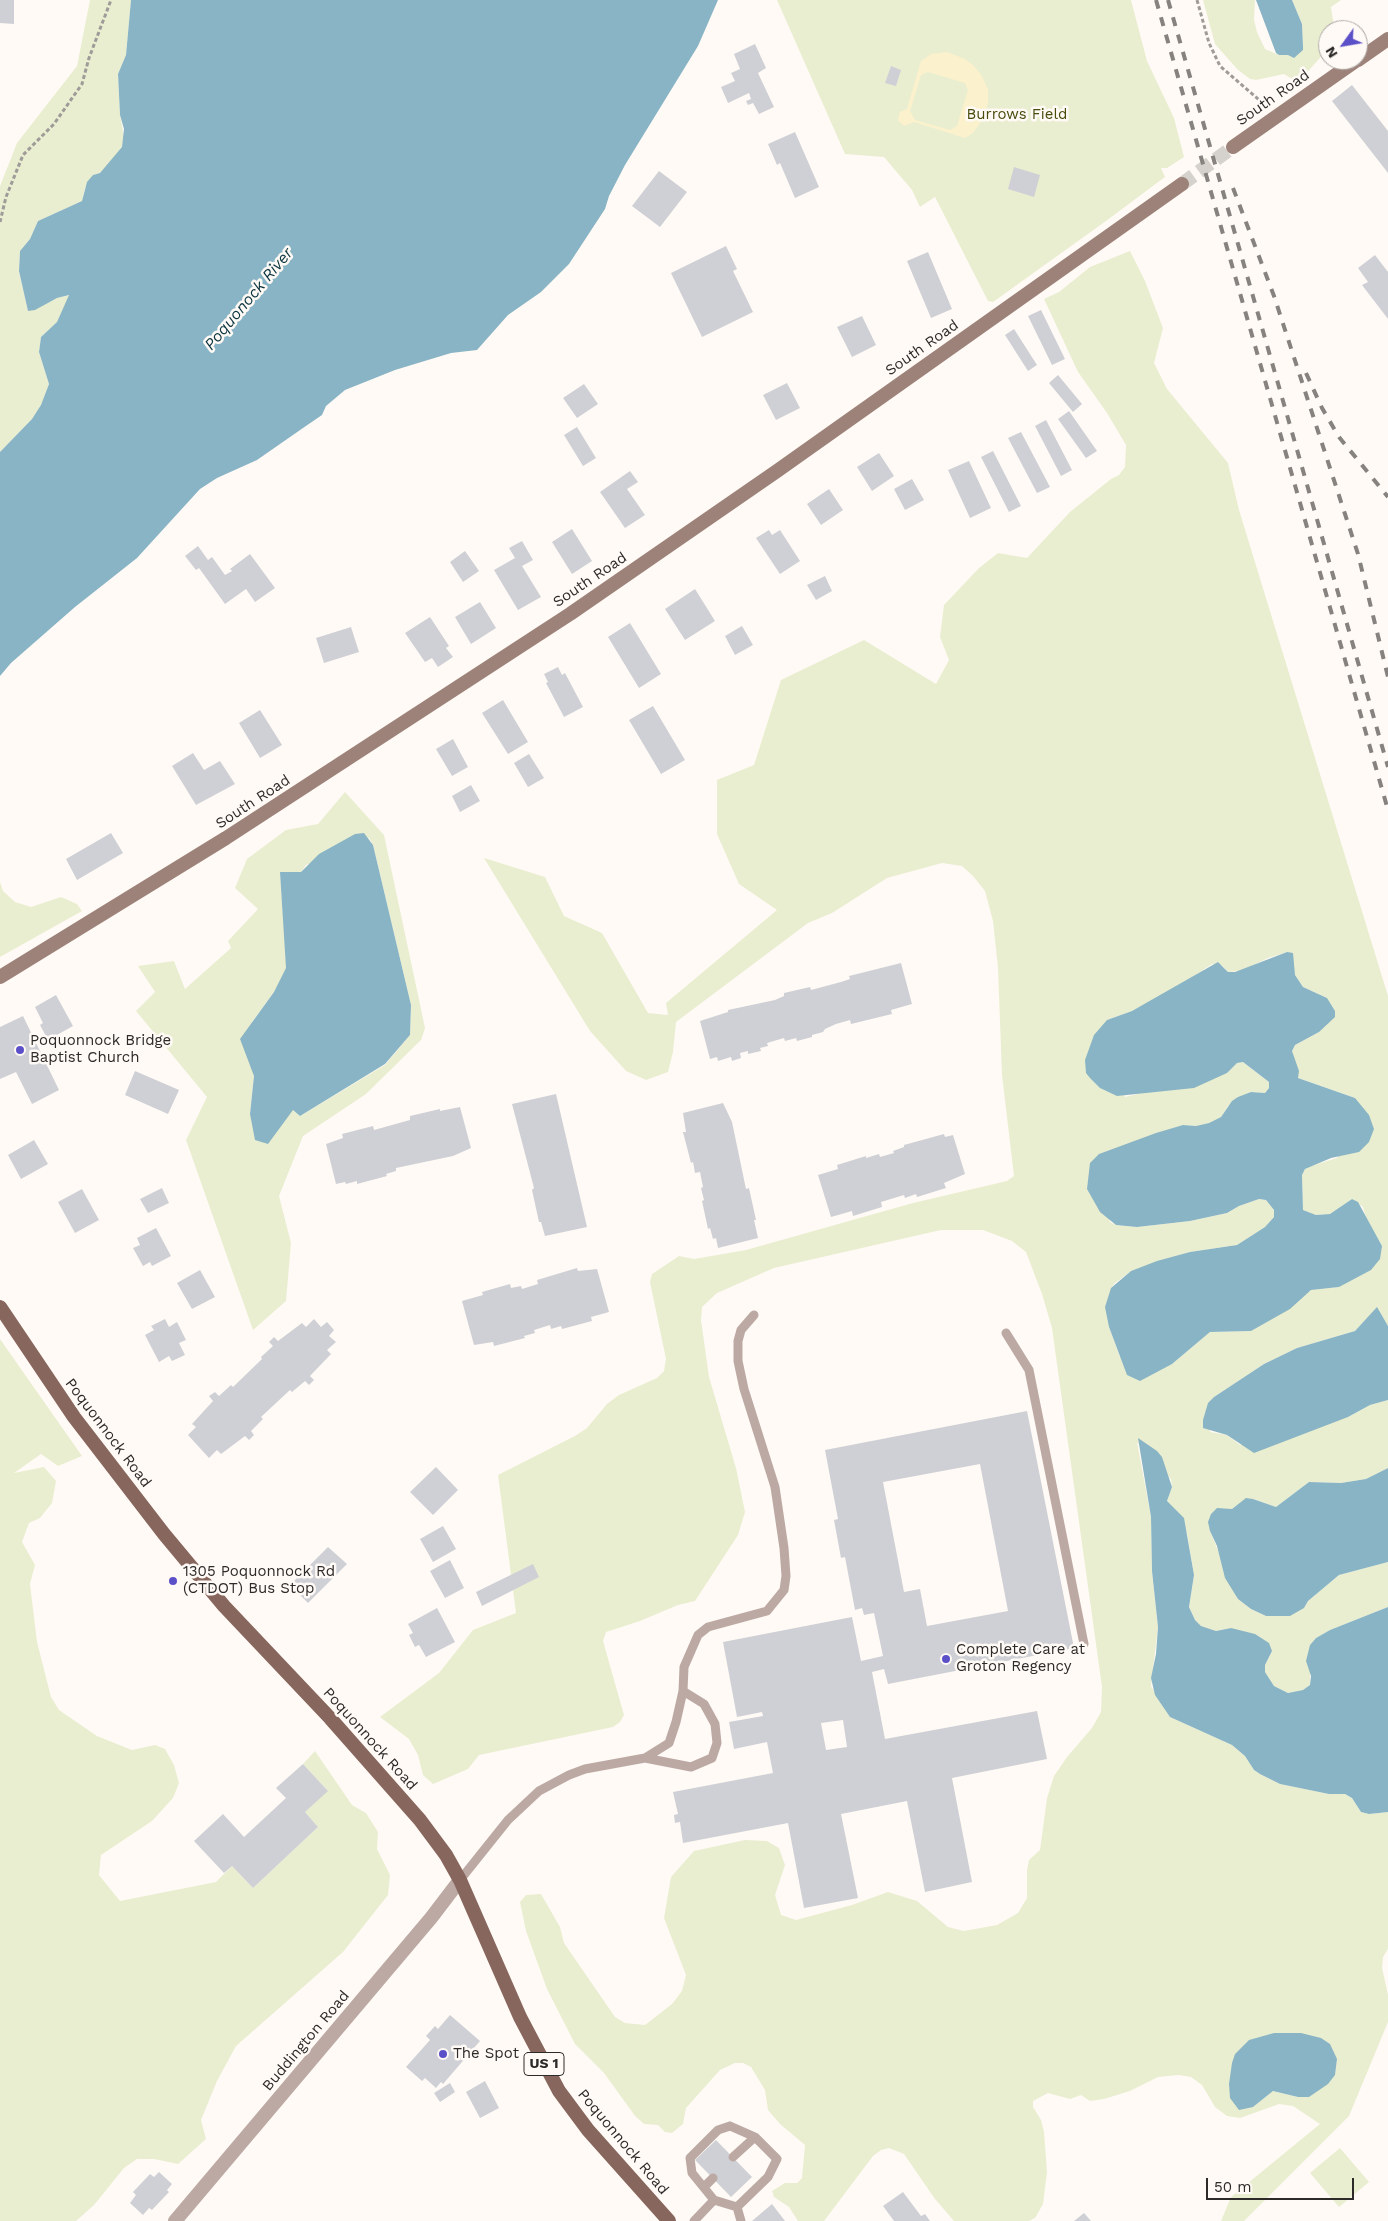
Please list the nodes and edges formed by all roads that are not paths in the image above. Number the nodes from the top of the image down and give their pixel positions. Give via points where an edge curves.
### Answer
1 (1388, 39) edge
2 (1368, 53) edge
3 (1343, 70) edge
4 (1233, 146) tunnel mouth
5 (1182, 184) tunnel mouth
6 (0, 977) edge
7 (0, 1307) edge
8 (754, 1315) dead end
9 (1006, 1333) dead end
10 (1084, 1644) dead end
11 (683, 1691) junction
12 (645, 1758) junction
13 (460, 1880) junction
14 (755, 2137) junction
15 (733, 2157) dead end
16 (712, 2178) dead end
17 (704, 2187) junction
18 (714, 2200) junction
19 (737, 2207) junction
20 (175, 2221) edge
21 (669, 2221) edge
22 (694, 2221) edge
23 (741, 2221) edge

1 - 2 main road, South Road
3 - 4 main road, South Road
5 - 6 main road, South Road via 570,614 226,838
7 - 13 main road, Poquonnock Road / US 1 via 74,1417 164,1534 231,1613 395,1789 446,1855
8 - 11 lane via 741,1330 738,1361 776,1487 784,1548 784,1590 767,1611 708,1627 698,1635 684,1667
9 - 10 lane via 1029,1370
11 - 12 lane via 669,1743
11 - 12 lane via 704,1704 716,1724 717,1743 712,1758 691,1767
12 - 13 lane via 577,1772 539,1791 508,1820
13 - 20 street, Buddington Road
13 - 21 main road, Poquonnock Road / US 1 via 520,2017 559,2091 588,2130
14 - 15 lane
14 - 17 lane via 730,2126 718,2130 690,2158 692,2173
14 - 19 lane via 777,2159 768,2177
16 - 17 lane
17 - 18 lane
18 - 19 lane
18 - 22 lane
19 - 23 lane

